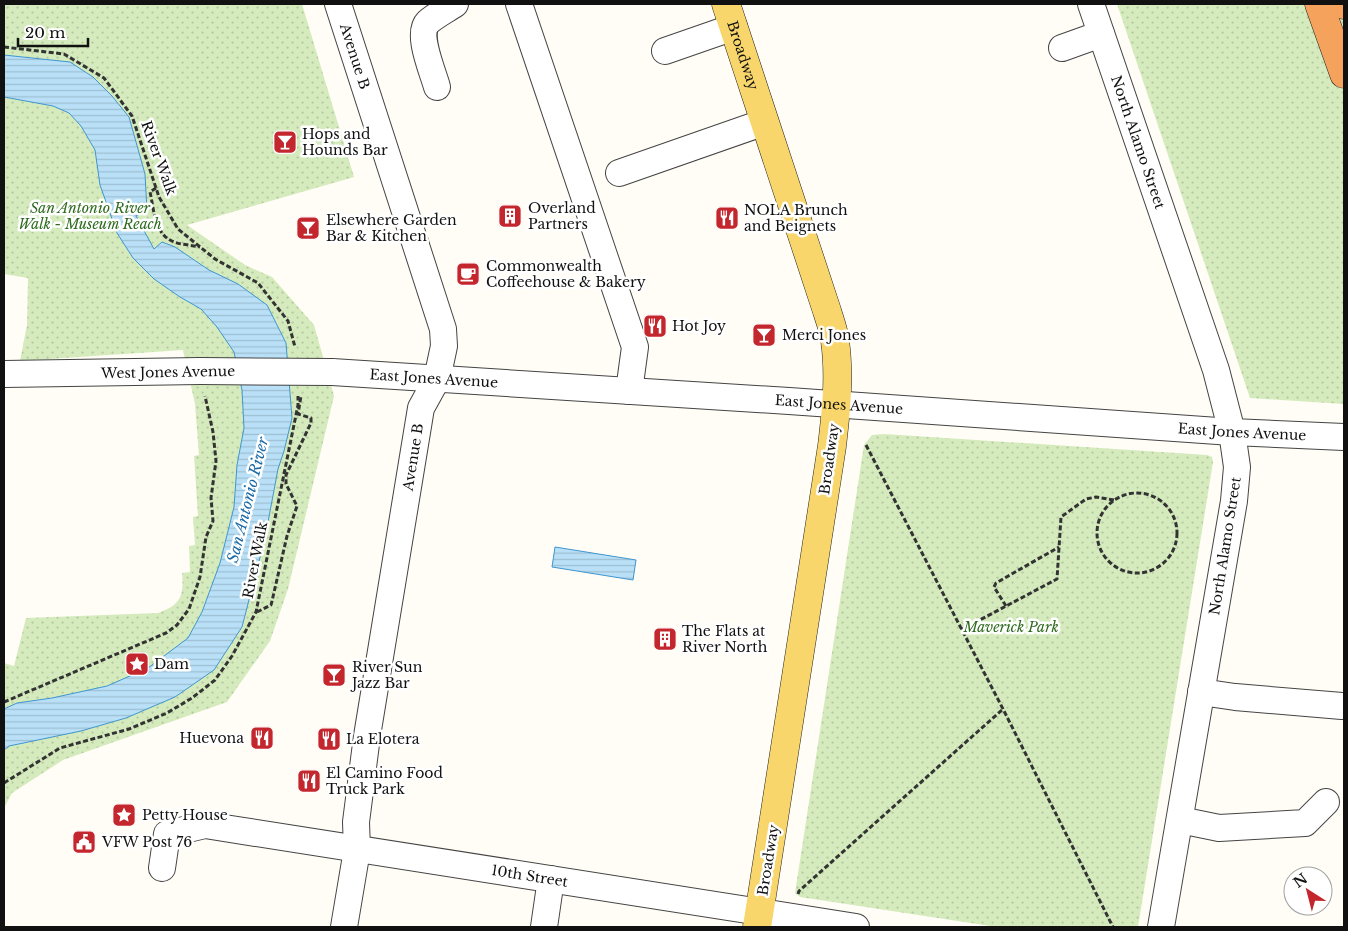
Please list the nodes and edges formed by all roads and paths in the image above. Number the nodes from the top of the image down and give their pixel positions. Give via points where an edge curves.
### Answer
1 (338, 4) edge
2 (455, 4) edge
3 (519, 4) edge
4 (1091, 4) edge
5 (1319, 4) edge
6 (730, 16) edge
7 (1101, 34) junction
8 (4, 47) edge
9 (1062, 48) dead end
10 (665, 51) dead end
11 (1344, 74) edge
12 (437, 87) dead end
13 (765, 122) junction
14 (619, 173) dead end
15 (156, 188) junction
16 (201, 247) junction
17 (297, 355) dead end
18 (332, 372) joint
19 (4, 374) edge
20 (437, 379) junction
21 (202, 383) junction
22 (298, 389) dead end
23 (630, 391) junction
24 (301, 396) dead end
25 (836, 404) junction
26 (1232, 432) junction
27 (1344, 437) edge
28 (866, 445) dead end
29 (1114, 500) junction
30 (1059, 546) junction
31 (1006, 606) junction
32 (256, 612) junction
33 (961, 630) junction
34 (1201, 692) junction
35 (4, 702) edge
36 (1342, 706) dead end
37 (1003, 709) junction
38 (4, 783) edge
39 (1326, 802) dead end
40 (1180, 820) junction
41 (357, 850) junction
42 (162, 868) dead end
43 (552, 879) junction
44 (797, 895) dead end
45 (758, 919) edge
46 (344, 927) edge
47 (544, 927) edge
48 (856, 927) edge
49 (1114, 927) edge
50 (1161, 927) edge

1 - 20 street, Avenue B via 443,329 444,346
2 - 12 street via 427,22 424,30 424,42
3 - 23 street via 635,347
4 - 7 street, North Alamo Street
5 - 11 highway
6 - 10 street
6 - 13 main road, Broadway
7 - 9 street
7 - 26 street, North Alamo Street via 1216,370
8 - 15 path, River Walk via 64,54 104,78 132,116
13 - 14 street
13 - 25 main road, Broadway via 835,341
15 - 16 path, River Walk via 178,229
15 - 16 path via 150,192 154,218 162,233 172,241
16 - 17 path, River Walk via 215,259 258,283 288,321
18 - 20 street, East Jones Avenue
18 - 21 street, West Jones Avenue, bridge
19 - 21 street, West Jones Avenue
20 - 23 street, East Jones Avenue
20 - 41 street, Avenue B via 421,408 367,736 356,822
21 - 35 path via 216,461 211,498 213,522 206,537 200,577 189,609 166,633
22 - 32 path, River Walk via 298,406
23 - 25 street, East Jones Avenue
24 - 32 path via 298,414 311,418 311,423 286,476 286,484 297,506 272,601
25 - 26 street, East Jones Avenue
25 - 45 main road, Broadway
26 - 27 street, East Jones Avenue
26 - 34 street, North Alamo Street via 1237,467 1234,501
28 - 33 path
29 - 29 path via 1104,509 1098,522 1100,549 1119,568 1132,572 1158,567 1168,558 1177,535 1176,522 1170,511 1151,495 1126,494
29 - 30 path via 1096,496 1065,513
30 - 31 path via 1057,579
30 - 31 path via 996,583 994,587
31 - 33 path
32 - 38 path, River Walk via 232,656 214,680 192,698 129,729 60,748
33 - 37 path
34 - 36 street
34 - 40 street, North Alamo Street
37 - 44 path
37 - 49 path
39 - 40 street via 1305,823 1219,828
40 - 50 street, North Alamo Street
41 - 42 street, 10th Street via 205,825 167,834
41 - 43 street, 10th Street
41 - 46 street, Avenue B
43 - 45 street, 10th Street
43 - 47 street
45 - 48 street, 10th Street

